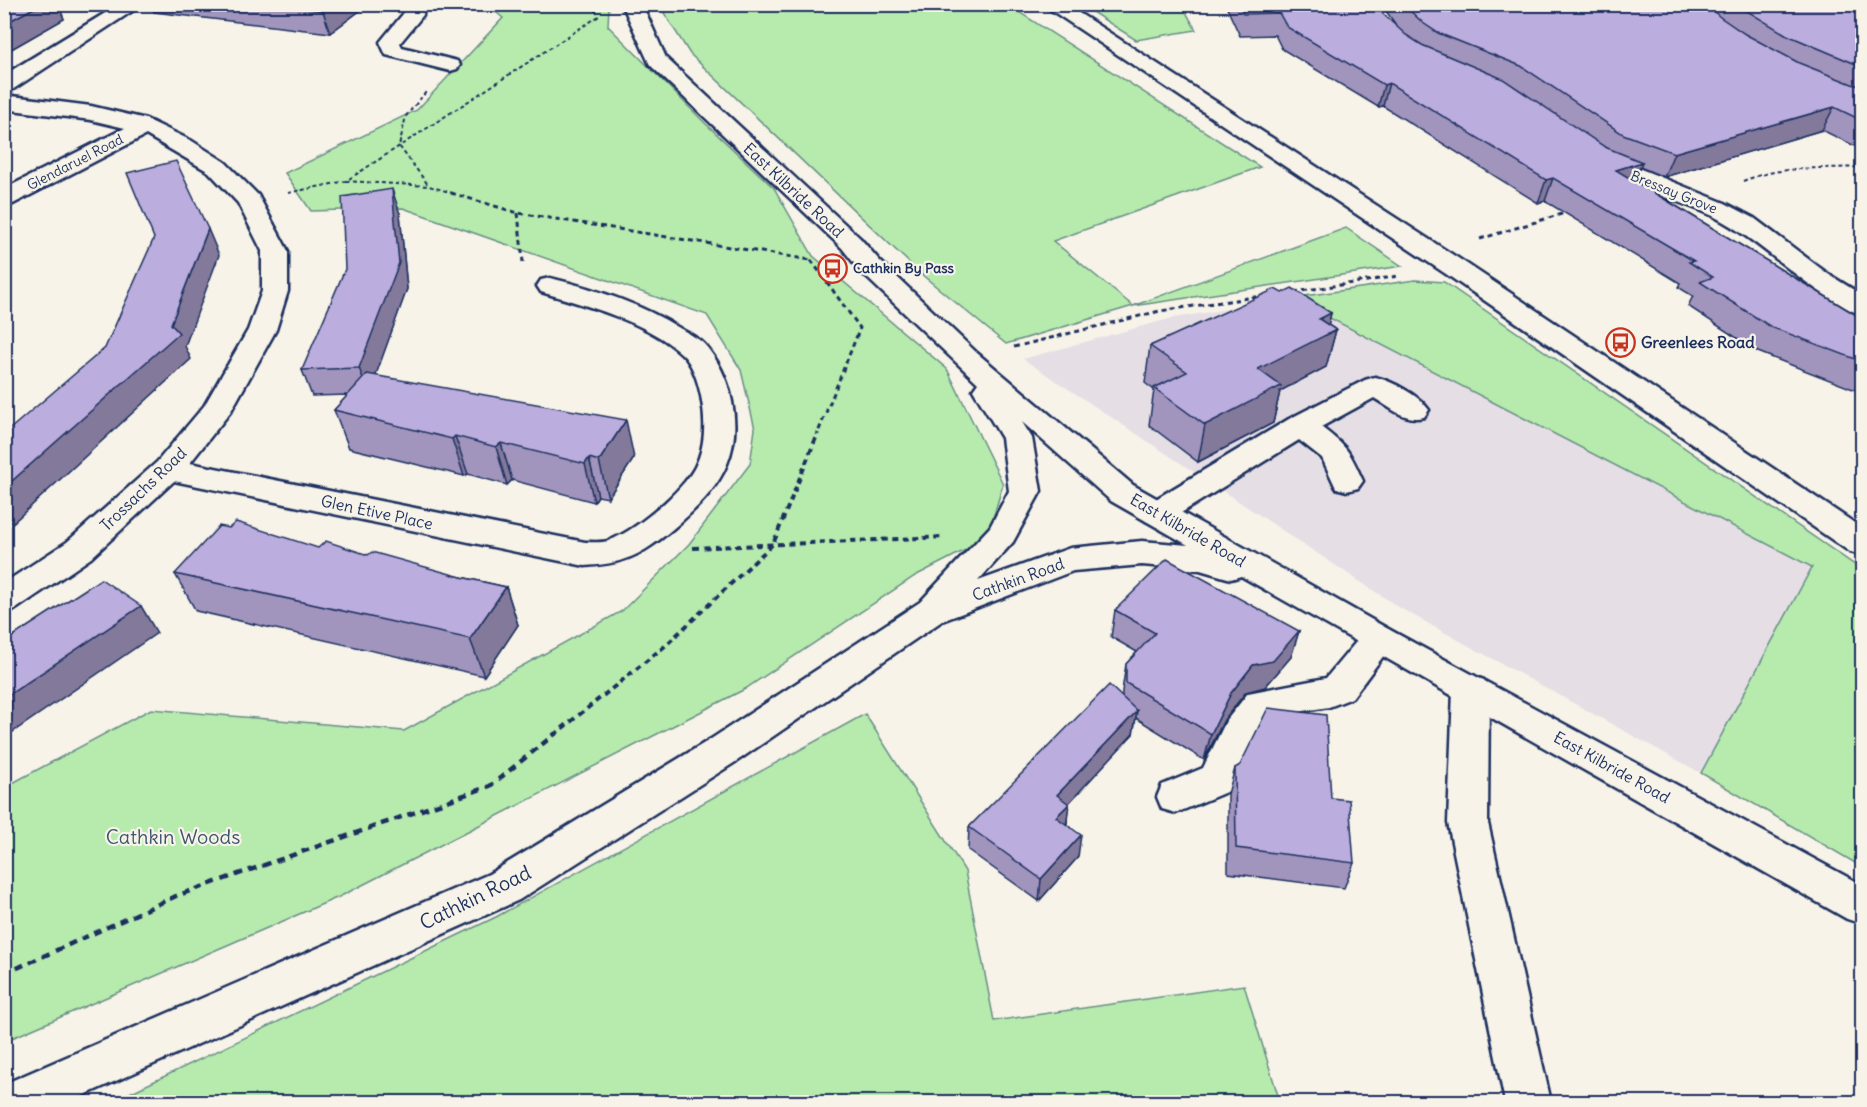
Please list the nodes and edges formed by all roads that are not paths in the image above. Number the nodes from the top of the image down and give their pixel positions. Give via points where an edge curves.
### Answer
1 (134, 4) edge
2 (414, 4) edge
3 (632, 4) edge
4 (1051, 4) edge
5 (450, 65) road end
6 (4, 85) edge
7 (4, 102) edge
8 (146, 126) junction
9 (1580, 148) edge
10 (4, 199) edge
11 (550, 286) road end
12 (1863, 306) edge
13 (967, 359) junction
14 (1414, 410) dead end
15 (1300, 426) junction
16 (168, 469) junction
17 (1347, 481) dead end
18 (1157, 513) junction
19 (1863, 544) edge
20 (4, 600) edge
21 (930, 612) junction
22 (1378, 639) junction
23 (1471, 690) junction
24 (1176, 797) dead end
25 (1863, 906) edge
26 (17, 1102) edge
27 (1528, 1102) edge

1 - 6 main road
2 - 5 main road via 413,15 390,42 393,51
3 - 13 main road, East Kilbride Road via 657,61 851,243
4 - 19 main road via 1455,268
7 - 8 main road, Trossachs Road via 91,113
8 - 10 main road, Glendaruel Road
8 - 16 main road, Trossachs Road via 217,167 249,200 275,251 275,291 262,330 216,411
9 - 12 main road, Bressay Grove via 1605,164 1745,223 1819,280
11 - 16 main road, Glen Etive Place via 618,306 659,326 694,350 715,387 721,432 711,466 693,490 650,531 600,553
13 - 18 main road, East Kilbride Road via 1122,493
13 - 21 main road, Cathkin Road via 1017,438 1025,491 1002,534
14 - 15 main road via 1375,386
15 - 17 main road via 1335,453
15 - 18 main road
16 - 20 main road, Trossachs Road via 79,550
18 - 22 main road, East Kilbride Road
21 - 22 main road, Cathkin Road via 1070,560 1142,553 1200,558 1244,572
21 - 26 main road, Cathkin Road via 724,750 504,887
22 - 23 main road, East Kilbride Road
22 - 24 main road via 1339,688 1262,703 1239,732 1217,779
23 - 25 main road, East Kilbride Road
23 - 27 main road via 1468,823

